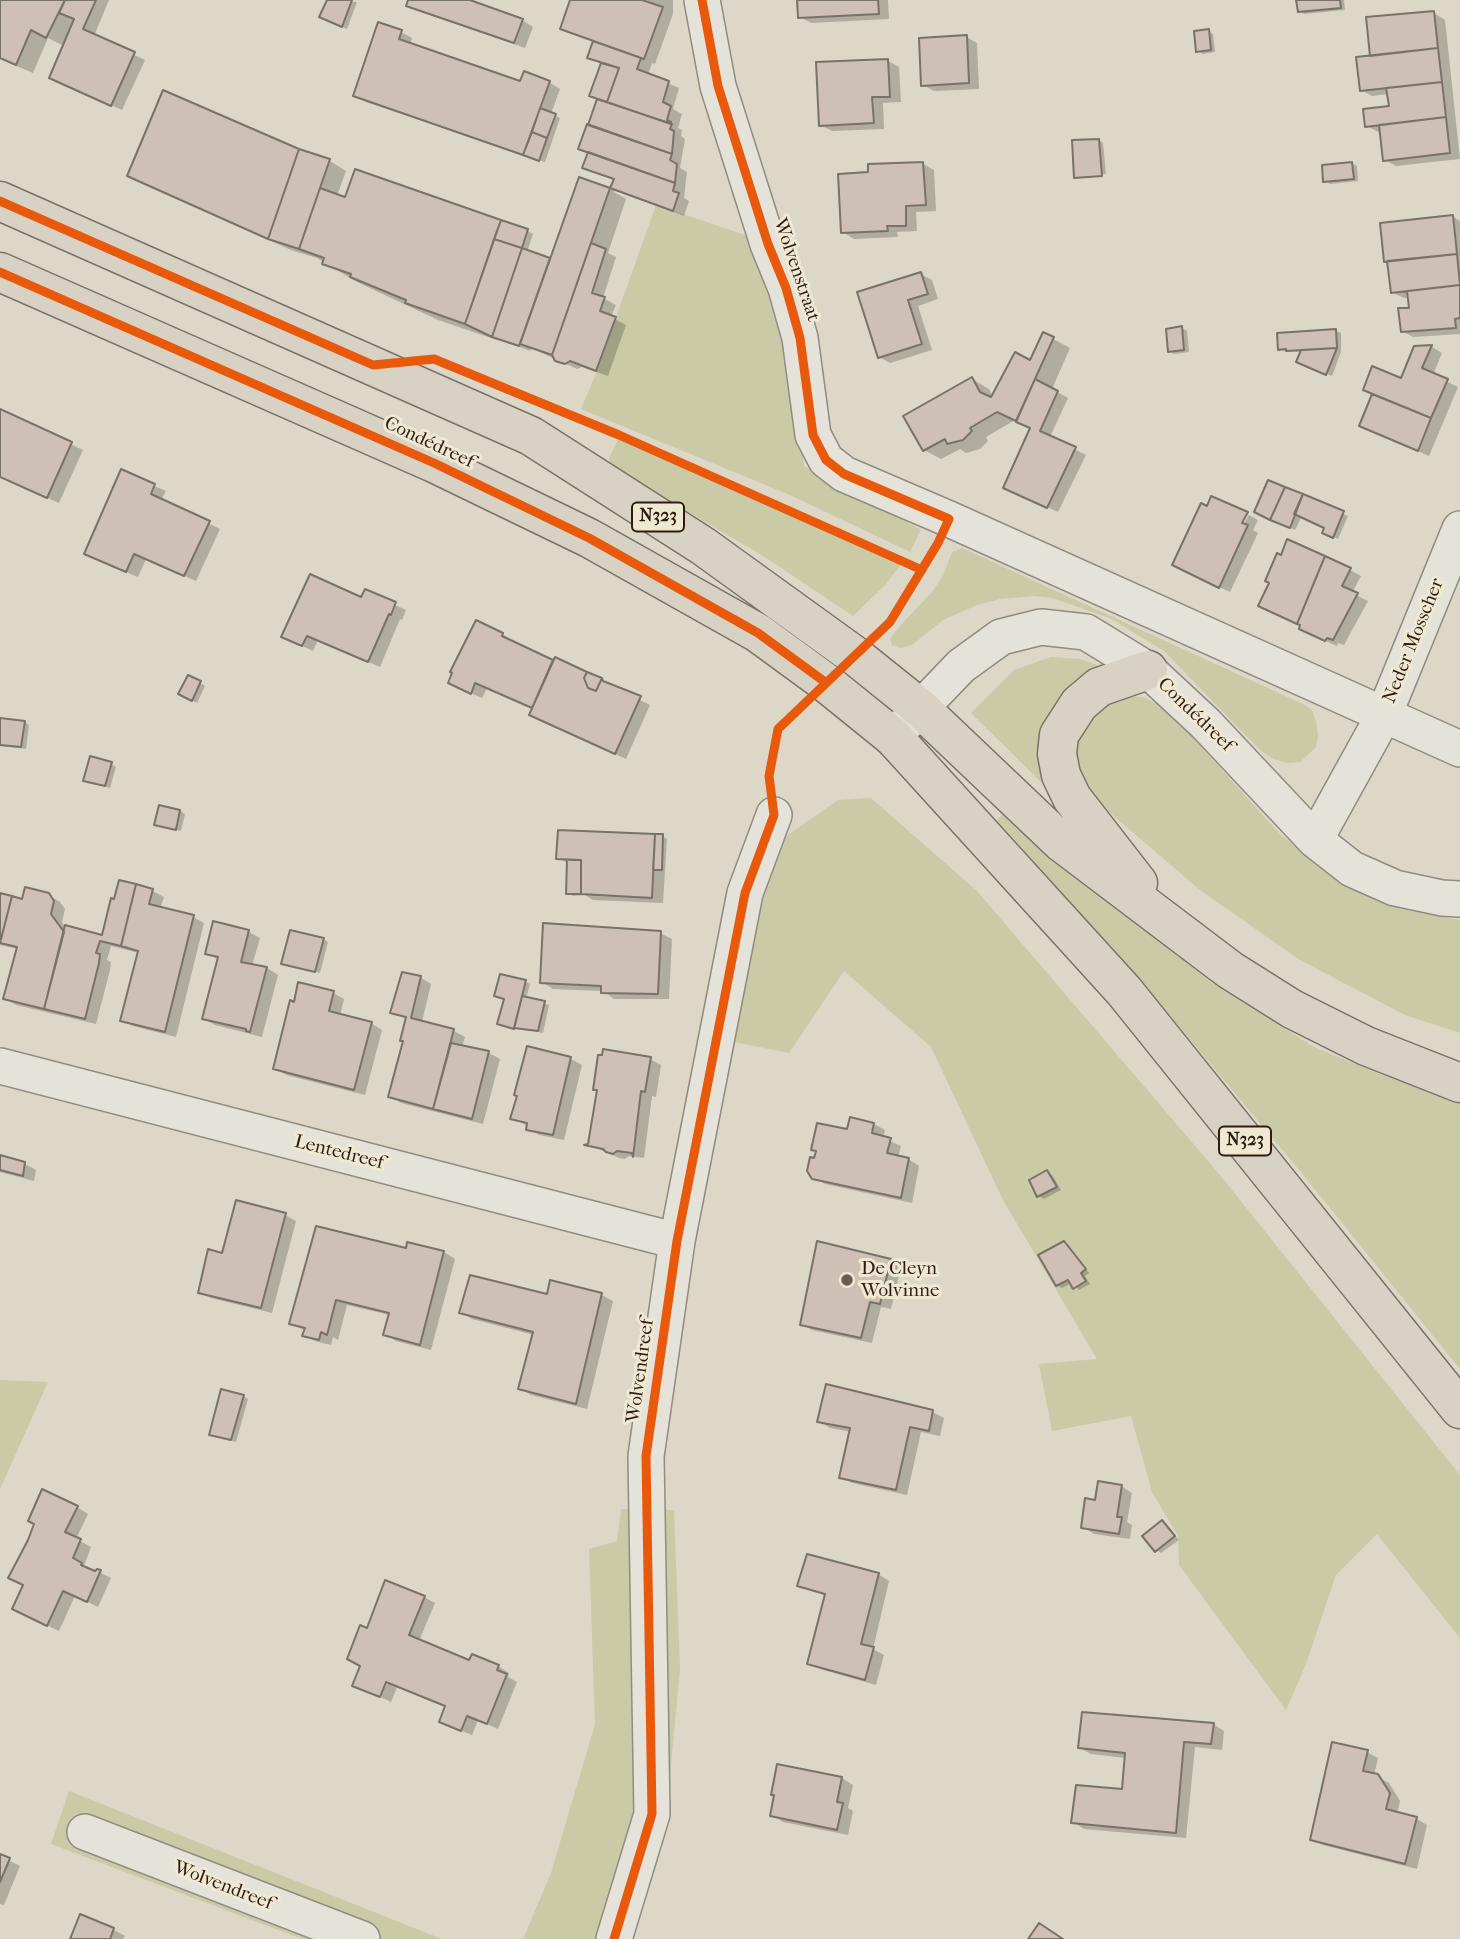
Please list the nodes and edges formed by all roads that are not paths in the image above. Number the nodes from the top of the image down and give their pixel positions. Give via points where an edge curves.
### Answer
1 (702, 0) edge
2 (0, 201) edge
3 (0, 272) edge
4 (1460, 529) edge
5 (1148, 670) junction
6 (920, 708) junction
7 (1384, 715) junction
8 (893, 737) junction
9 (1460, 749) edge
10 (774, 815) dead end
11 (1315, 840) junction
12 (1460, 900) edge
13 (1159, 917) junction
14 (0, 1066) edge
15 (1460, 1083) edge
16 (677, 1241) junction
17 (1460, 1409) edge
18 (85, 1832) dead end
19 (362, 1939) edge
20 (614, 1939) edge

1 - 7 street, Wolvenstraat via 718,86 786,288 800,338 813,435 826,460 844,474
2 - 6 main road, N323 via 531,436 703,546
3 - 8 main road, Condédreef / N323 via 434,463 589,538 758,633
4 - 7 street, Neder Mosscher
5 - 6 street, Condédreef via 1086,632 1041,626 1000,636 961,666
5 - 11 street, Condédreef via 1206,724
5 - 13 main road via 1099,687 1079,704 1059,735 1057,754 1072,798 1143,889
6 - 8 street, Condédreef
6 - 13 main road, N323 via 1062,842
7 - 9 street
7 - 11 street, Neder Mosscher
8 - 17 main road, N323 via 1124,991
10 - 16 street, Wolvendreef via 745,893
11 - 12 street, Condédreef via 1352,869 1395,888
13 - 15 main road, N323 via 1292,1009 1366,1046
14 - 16 street, Lentedreef
16 - 20 street, Wolvendreef via 646,1456 652,1814
18 - 19 street, Wolvendreef

